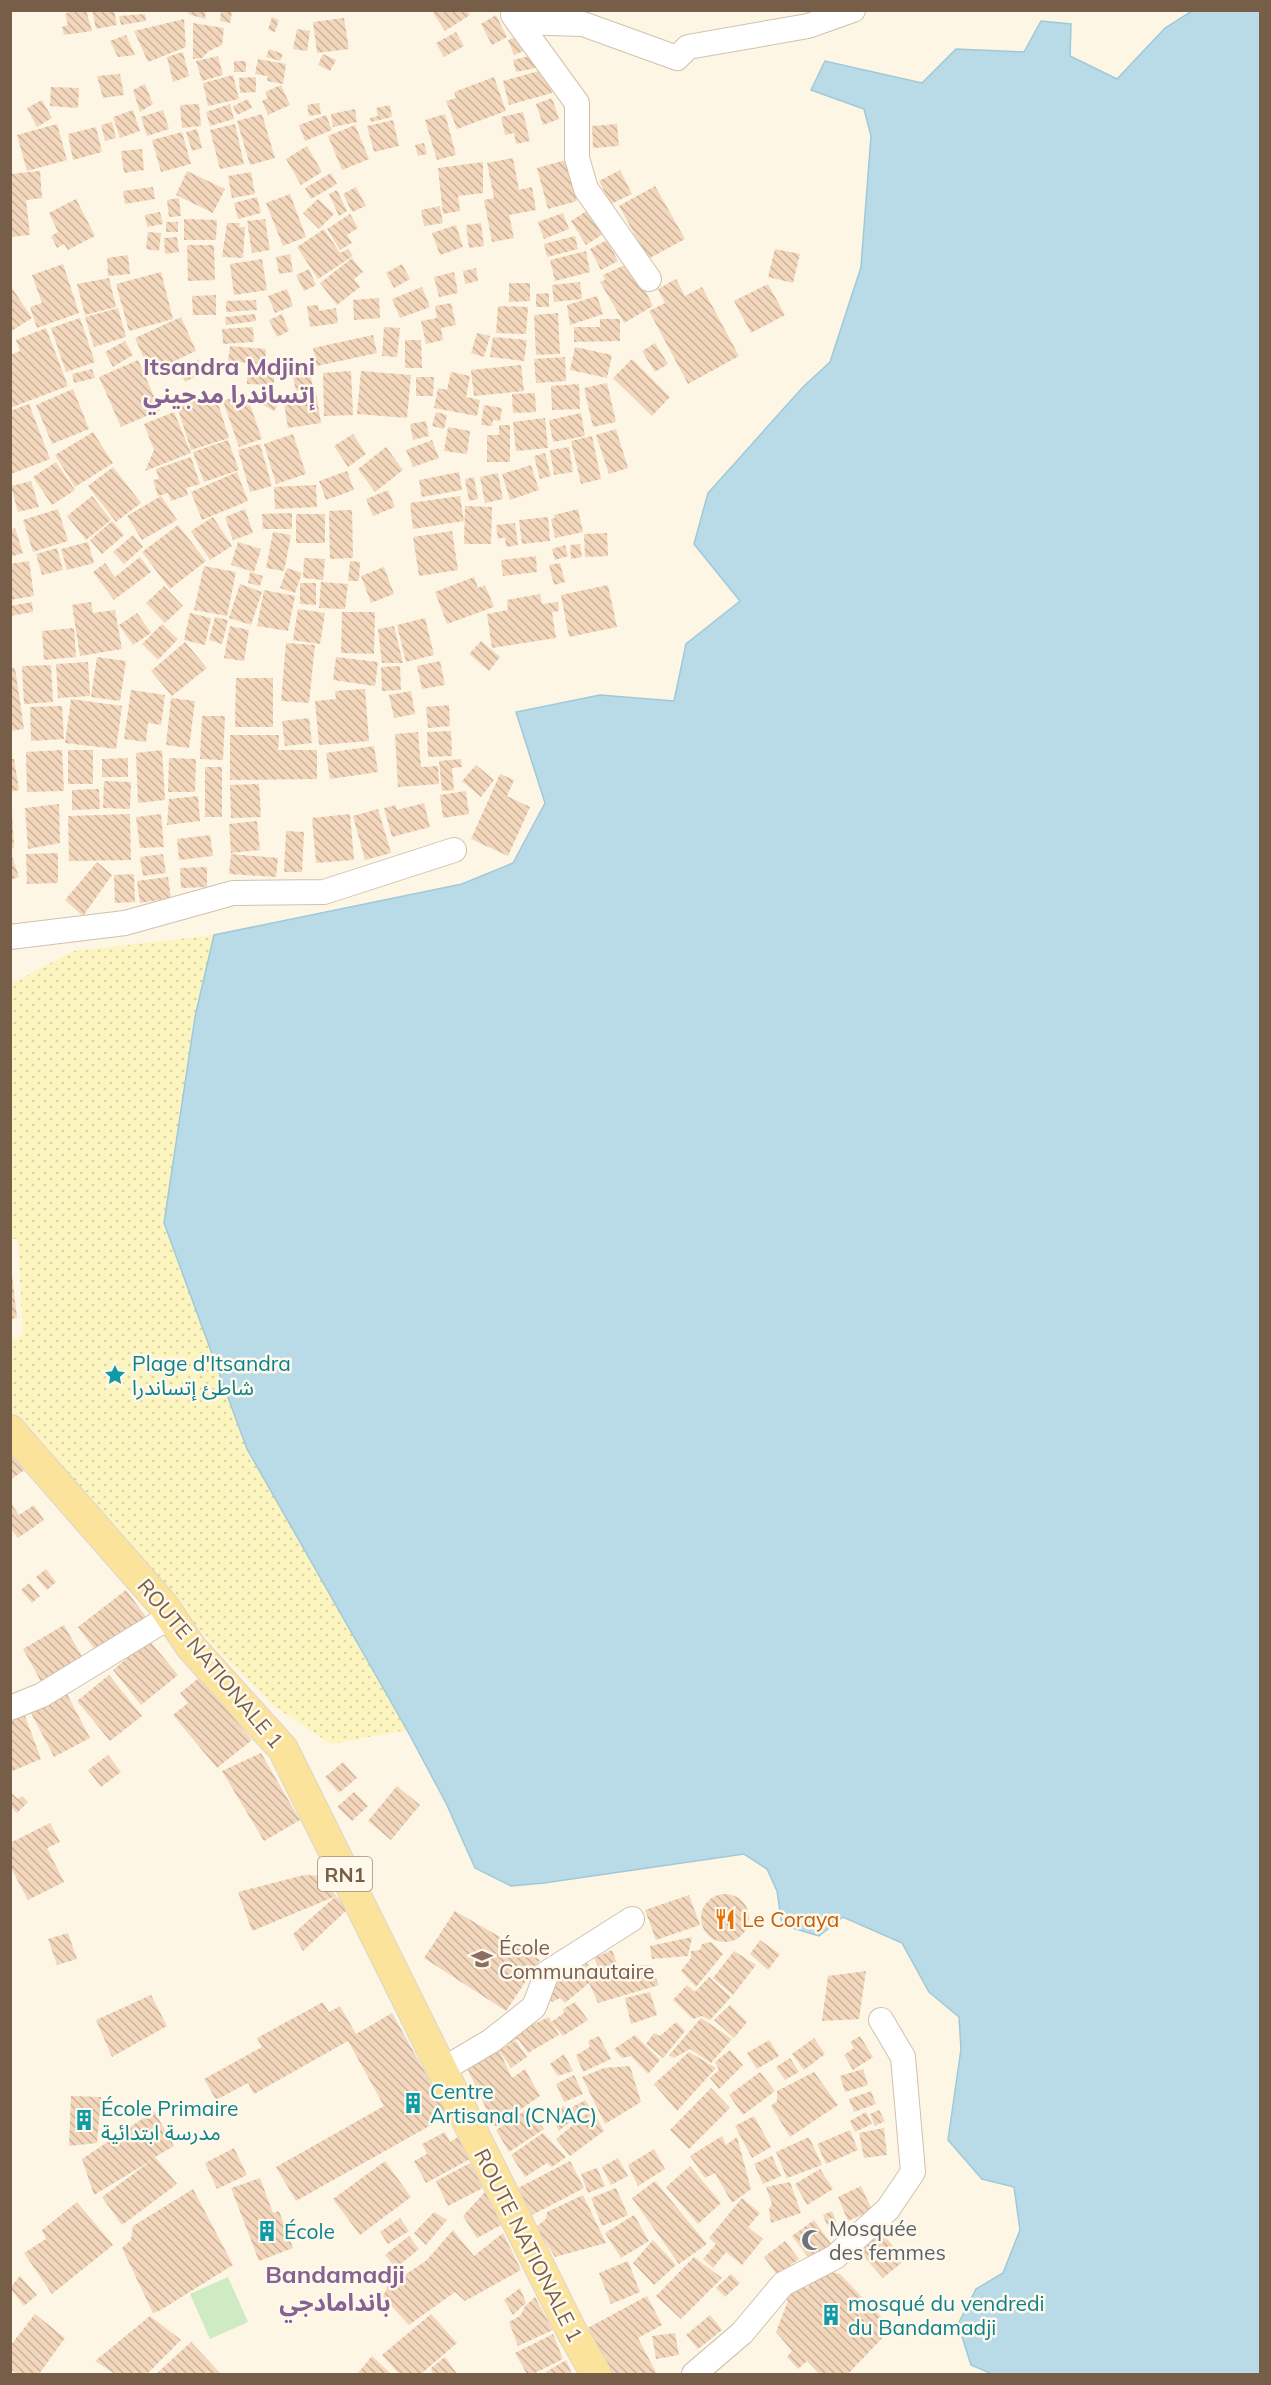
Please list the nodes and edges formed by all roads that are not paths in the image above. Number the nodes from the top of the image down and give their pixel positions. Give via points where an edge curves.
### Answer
1 (853, 10) edge
2 (514, 16) edge
3 (649, 279) dead end
4 (453, 850) dead end
5 (10, 937) edge
6 (10, 1430) edge
7 (171, 1616) junction
8 (10, 1708) edge
9 (632, 1919) dead end
10 (881, 2020) dead end
11 (442, 2070) junction
12 (596, 2374) edge
13 (694, 2374) edge

1 - 2 street via 808,26 688,47 677,58 583,24
2 - 3 street via 578,103 577,158 586,189
4 - 5 street via 324,892 233,893 125,923
6 - 7 main road, ROUTE NATIONALE 1 / RN1
7 - 8 street via 42,1695
7 - 11 main road, ROUTE NATIONALE 1 / RN1 via 191,1647 284,1749
9 - 11 street via 547,1973 534,2007 491,2041
10 - 13 street via 903,2057 913,2172 888,2209 835,2256 783,2283 742,2333
11 - 12 main road, ROUTE NATIONALE 1 / RN1

